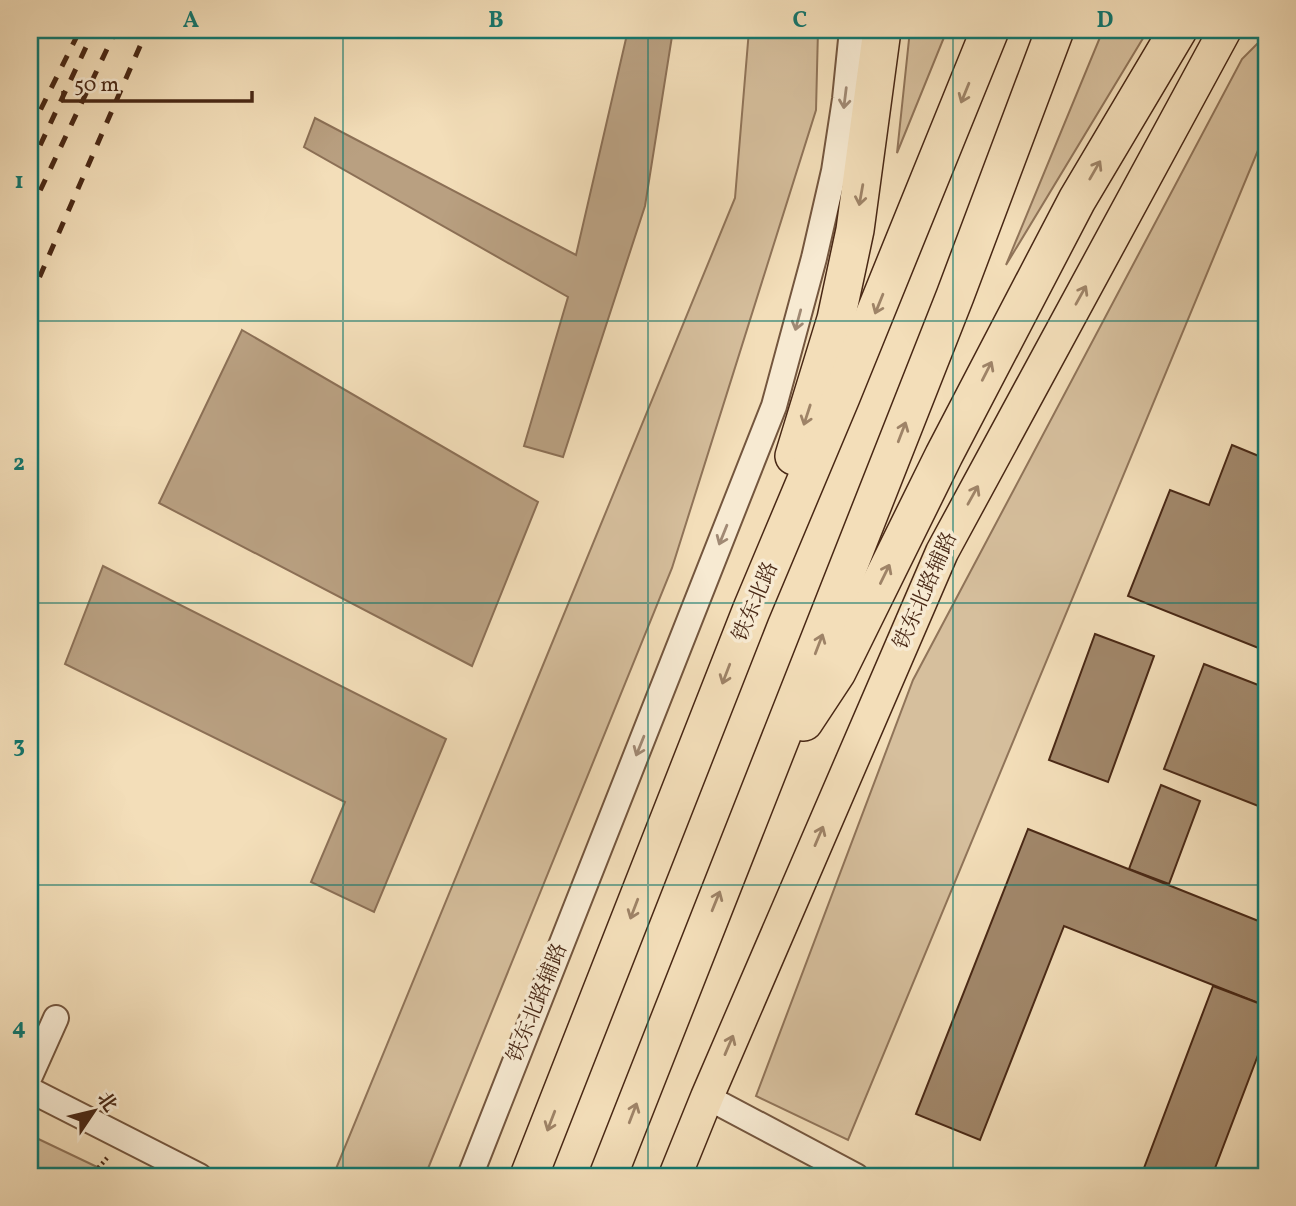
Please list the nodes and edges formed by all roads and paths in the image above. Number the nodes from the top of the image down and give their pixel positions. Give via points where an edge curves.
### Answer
1 (852, 30) edge
2 (882, 30) edge
3 (990, 30) edge
4 (1055, 30) edge
5 (1178, 30) edge
6 (1226, 30) edge
7 (751, 611) junction
8 (765, 781) junction
9 (56, 1018) dead end
10 (30, 1076) edge
11 (30, 1090) edge
12 (707, 1097) junction
13 (199, 1176) edge
14 (470, 1176) edge
15 (529, 1176) edge
16 (608, 1176) edge
17 (675, 1176) edge
18 (856, 1176) edge

1 -> 14 street, 铁东北路辅路 via 834,171 774,407
2 -> 7 highway via 863,179 836,318 771,528
3 -> 7 highway, 铁东北路
8 -> 4 highway
8 -> 5 highway via 837,672 1077,200
12 -> 6 main road, 铁东北路辅路 via 942,552
7 -> 15 highway, 铁东北路
16 -> 8 highway
9 - 10 street
11 - 13 street
12 - 17 main road, 铁东北路辅路
12 - 18 street

